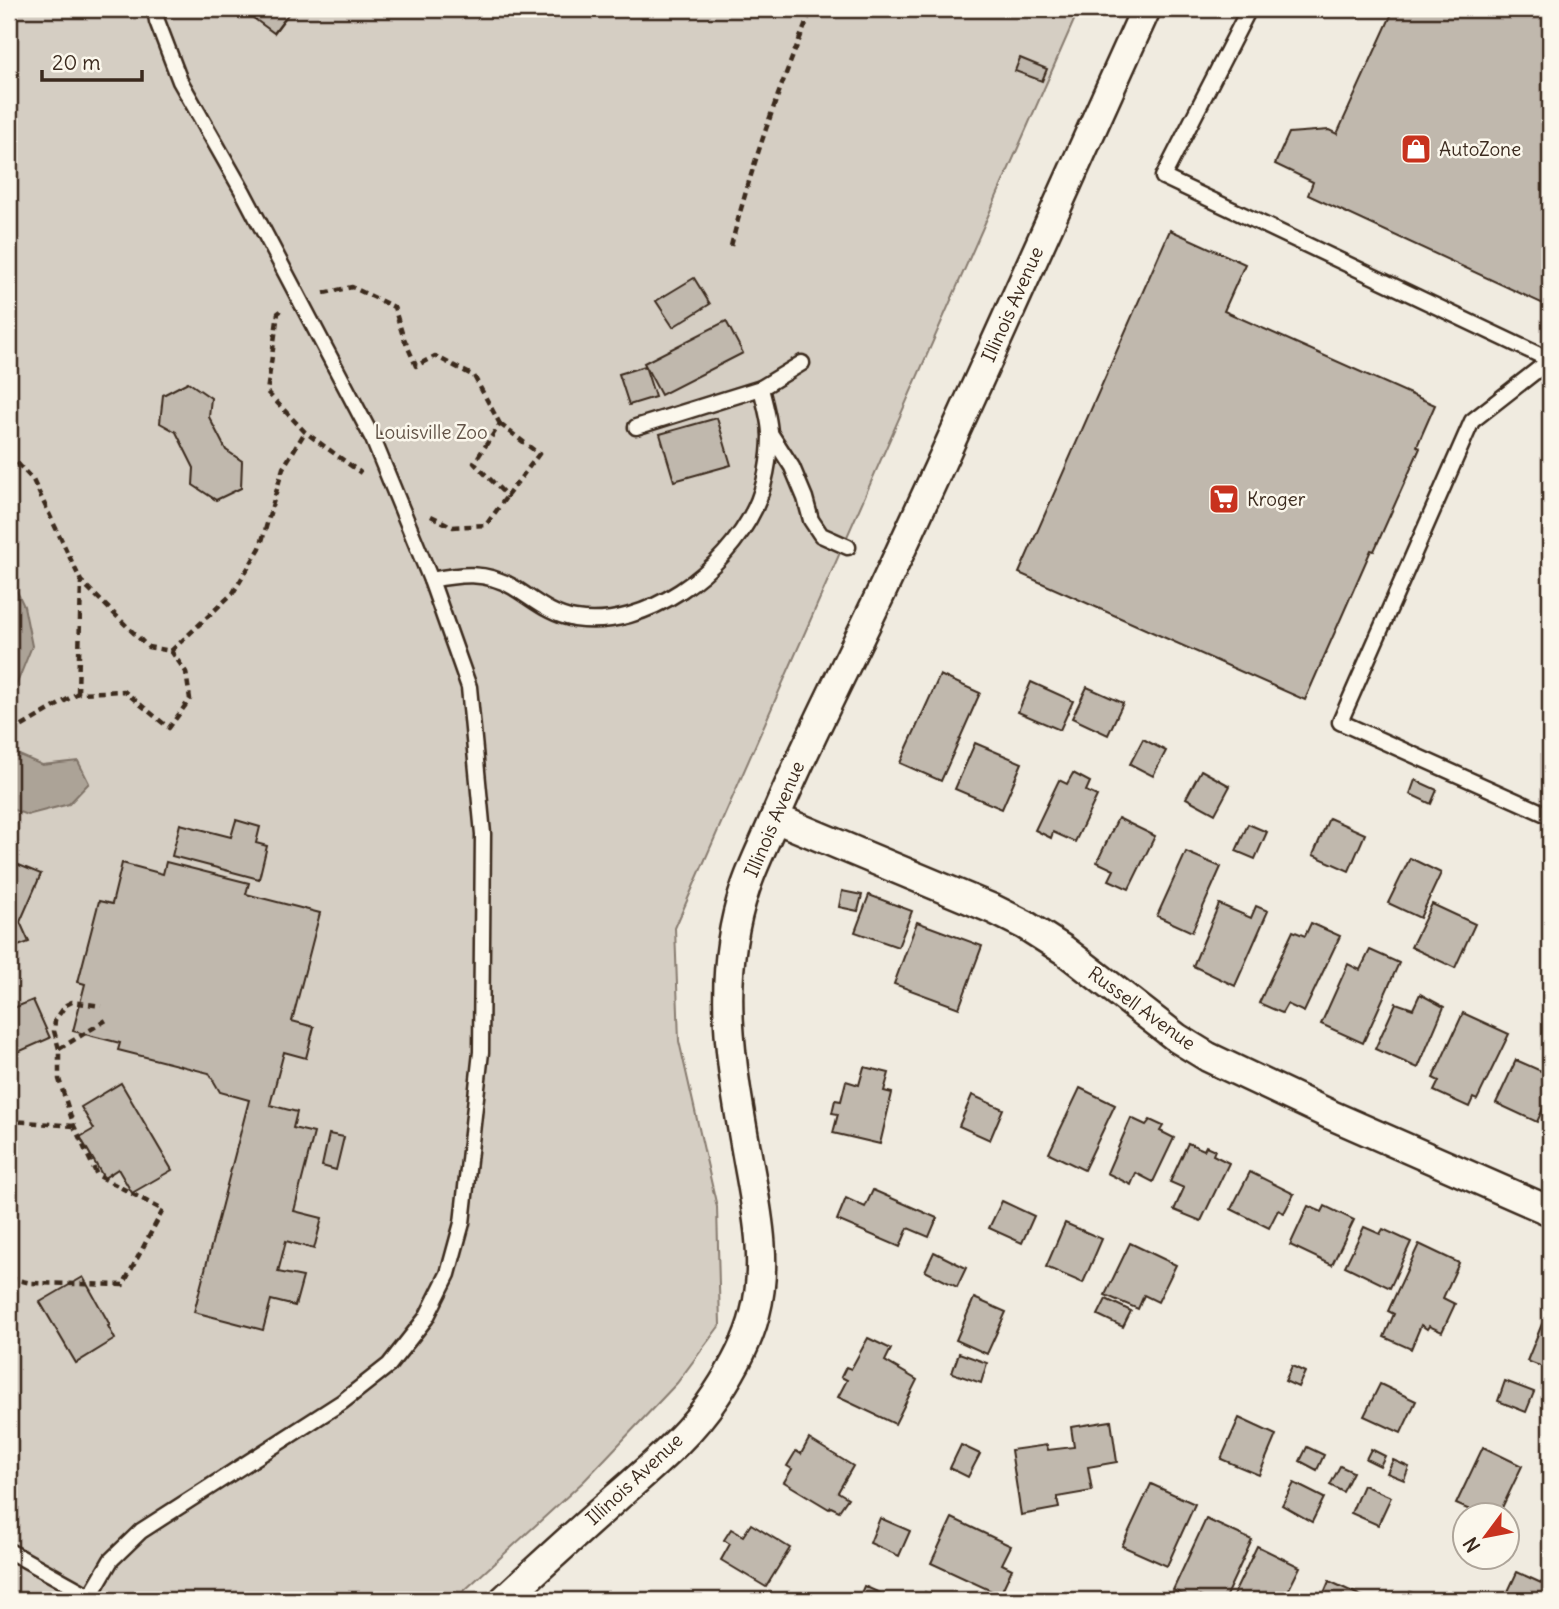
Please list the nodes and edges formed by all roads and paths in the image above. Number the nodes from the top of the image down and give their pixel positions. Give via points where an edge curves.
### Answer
1 (155, 9) edge
2 (812, 9) edge
3 (1146, 9) edge
4 (1249, 9) edge
5 (731, 246) dead end
6 (1550, 360) edge
7 (802, 363) dead end
8 (761, 388) junction
9 (636, 427) dead end
10 (305, 432) dead end
11 (770, 433) junction
12 (9, 454) edge
13 (507, 496) junction
14 (398, 500) junction
15 (848, 547) dead end
16 (430, 580) junction
17 (81, 581) junction
18 (171, 651) junction
19 (78, 693) junction
20 (11, 733) edge
21 (1550, 816) edge
22 (775, 818) junction
23 (101, 1006) dead end
24 (108, 1018) dead end
25 (59, 1049) junction
26 (9, 1117) edge
27 (74, 1126) junction
28 (1550, 1211) edge
29 (9, 1278) edge
30 (9, 1551) edge
31 (92, 1599) edge
32 (505, 1600) edge

1 - 14 lane via 180,81 373,439
2 - 5 path via 777,93
3 - 22 street, Illinois Avenue
4 - 6 lane via 1163,177
6 - 21 lane via 1472,421 1340,722
7 - 8 lane
8 - 9 lane
8 - 11 lane
10 - 18 path via 283,468 260,548 233,593
11 - 15 lane via 792,467 821,535
11 - 16 lane via 756,508 733,543 700,577 668,600 601,621 572,618 539,606 512,586 485,576 460,574
12 - 17 path via 33,480
13 - 13 path via 539,454 499,424 474,463
13 - 14 path via 486,525 453,527
14 - 16 lane
16 - 31 lane via 469,687 483,834 481,1052 462,1223 448,1274 426,1318 389,1365 342,1402 141,1531 111,1560
17 - 18 path via 148,647
17 - 19 path
18 - 19 path via 186,672 190,699 169,728 124,691
19 - 20 path
22 - 28 street, Russell Avenue via 1026,925 1177,1038 1208,1056
22 - 32 street, Illinois Avenue via 737,913 726,990 735,1087 758,1215 761,1260 756,1313 716,1396 672,1448
23 - 25 path via 77,1001 66,1005 54,1026
24 - 25 path
25 - 27 path via 60,1079
26 - 27 path
27 - 29 path via 97,1175 163,1210 123,1285 31,1283
30 - 31 lane

